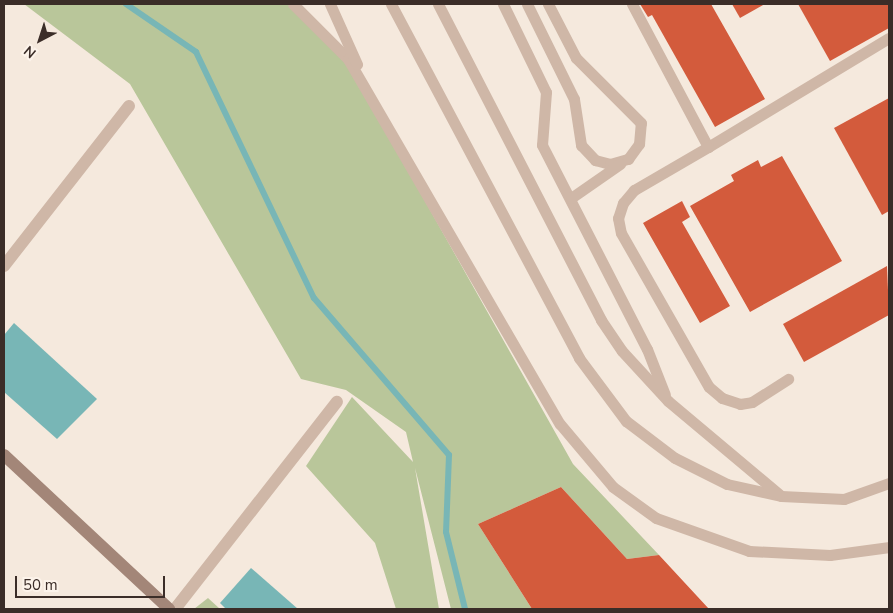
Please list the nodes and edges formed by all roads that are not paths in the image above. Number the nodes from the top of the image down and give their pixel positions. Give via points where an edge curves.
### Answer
1 (293, 4) edge
2 (330, 4) edge
3 (391, 4) edge
4 (438, 4) edge
5 (503, 4) edge
6 (527, 4) edge
7 (632, 4) edge
8 (551, 5) edge
9 (889, 38) edge
10 (368, 91) junction
11 (129, 106) dead end
12 (708, 147) junction
13 (628, 159) junction
14 (571, 198) junction
15 (4, 266) edge
16 (788, 379) dead end
17 (668, 401) junction
18 (337, 402) dead end
19 (4, 455) edge
20 (889, 483) edge
21 (781, 496) junction
22 (889, 547) edge
23 (169, 609) edge
24 (175, 609) edge

1 - 10 lane via 348,59
2 - 10 lane
3 - 21 lane via 579,358 626,421 675,458 727,484
4 - 17 lane via 601,320
5 - 14 lane via 546,92 542,145
6 - 13 lane via 568,85 581,145 595,160 610,164
7 - 12 lane
8 - 13 lane via 581,64 632,109 641,123 639,144
9 - 12 lane
10 - 22 lane via 555,416 586,460 613,487 656,518 749,551 830,555
11 - 15 street
12 - 16 lane via 634,190 623,203 618,218 620,233 709,387 722,398 740,404 752,402
13 - 14 lane
14 - 17 lane
17 - 21 lane
18 - 24 street
19 - 23 street
20 - 21 lane via 844,499

